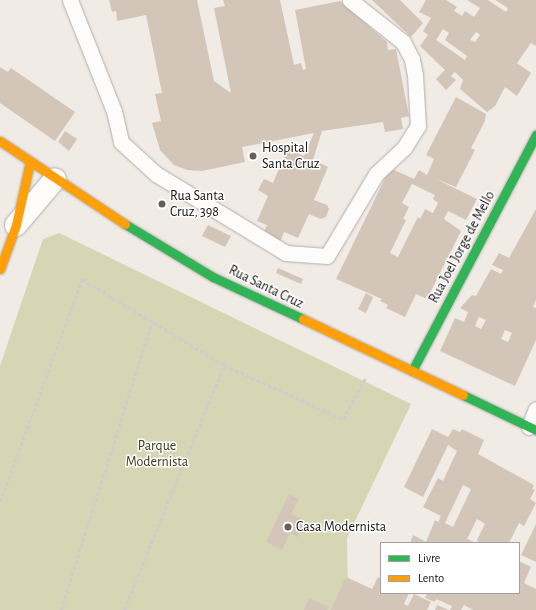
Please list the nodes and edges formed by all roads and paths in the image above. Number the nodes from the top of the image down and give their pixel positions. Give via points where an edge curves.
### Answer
1 (70, 0) edge
2 (350, 0) edge
3 (536, 135) edge
4 (0, 141) edge
5 (30, 162) junction
6 (56, 179) junction
7 (16, 225) junction
8 (0, 269) edge
9 (152, 322) junction
10 (224, 365) junction
11 (412, 371) junction
12 (366, 377) dead end
13 (536, 409) edge
14 (532, 429) edge
15 (0, 502) edge
16 (61, 610) edge
17 (124, 610) edge

1 - 2 lane via 114,111 121,142 156,174 286,253 327,256 376,174 404,148 418,126 416,75 412,59 403,42
3 - 11 street, Rua Joel Jorge de Mello
4 - 5 street, Rua Santa Cruz
5 - 6 street, Rua Santa Cruz
5 - 7 street
6 - 7 street
6 - 11 street, Rua Santa Cruz via 147,239 213,277
7 - 8 street
9 - 10 path
9 - 15 path via 82,279
9 - 16 path
10 - 12 path via 343,419
10 - 17 path
11 - 14 street, Rua Santa Cruz
13 - 14 lane

